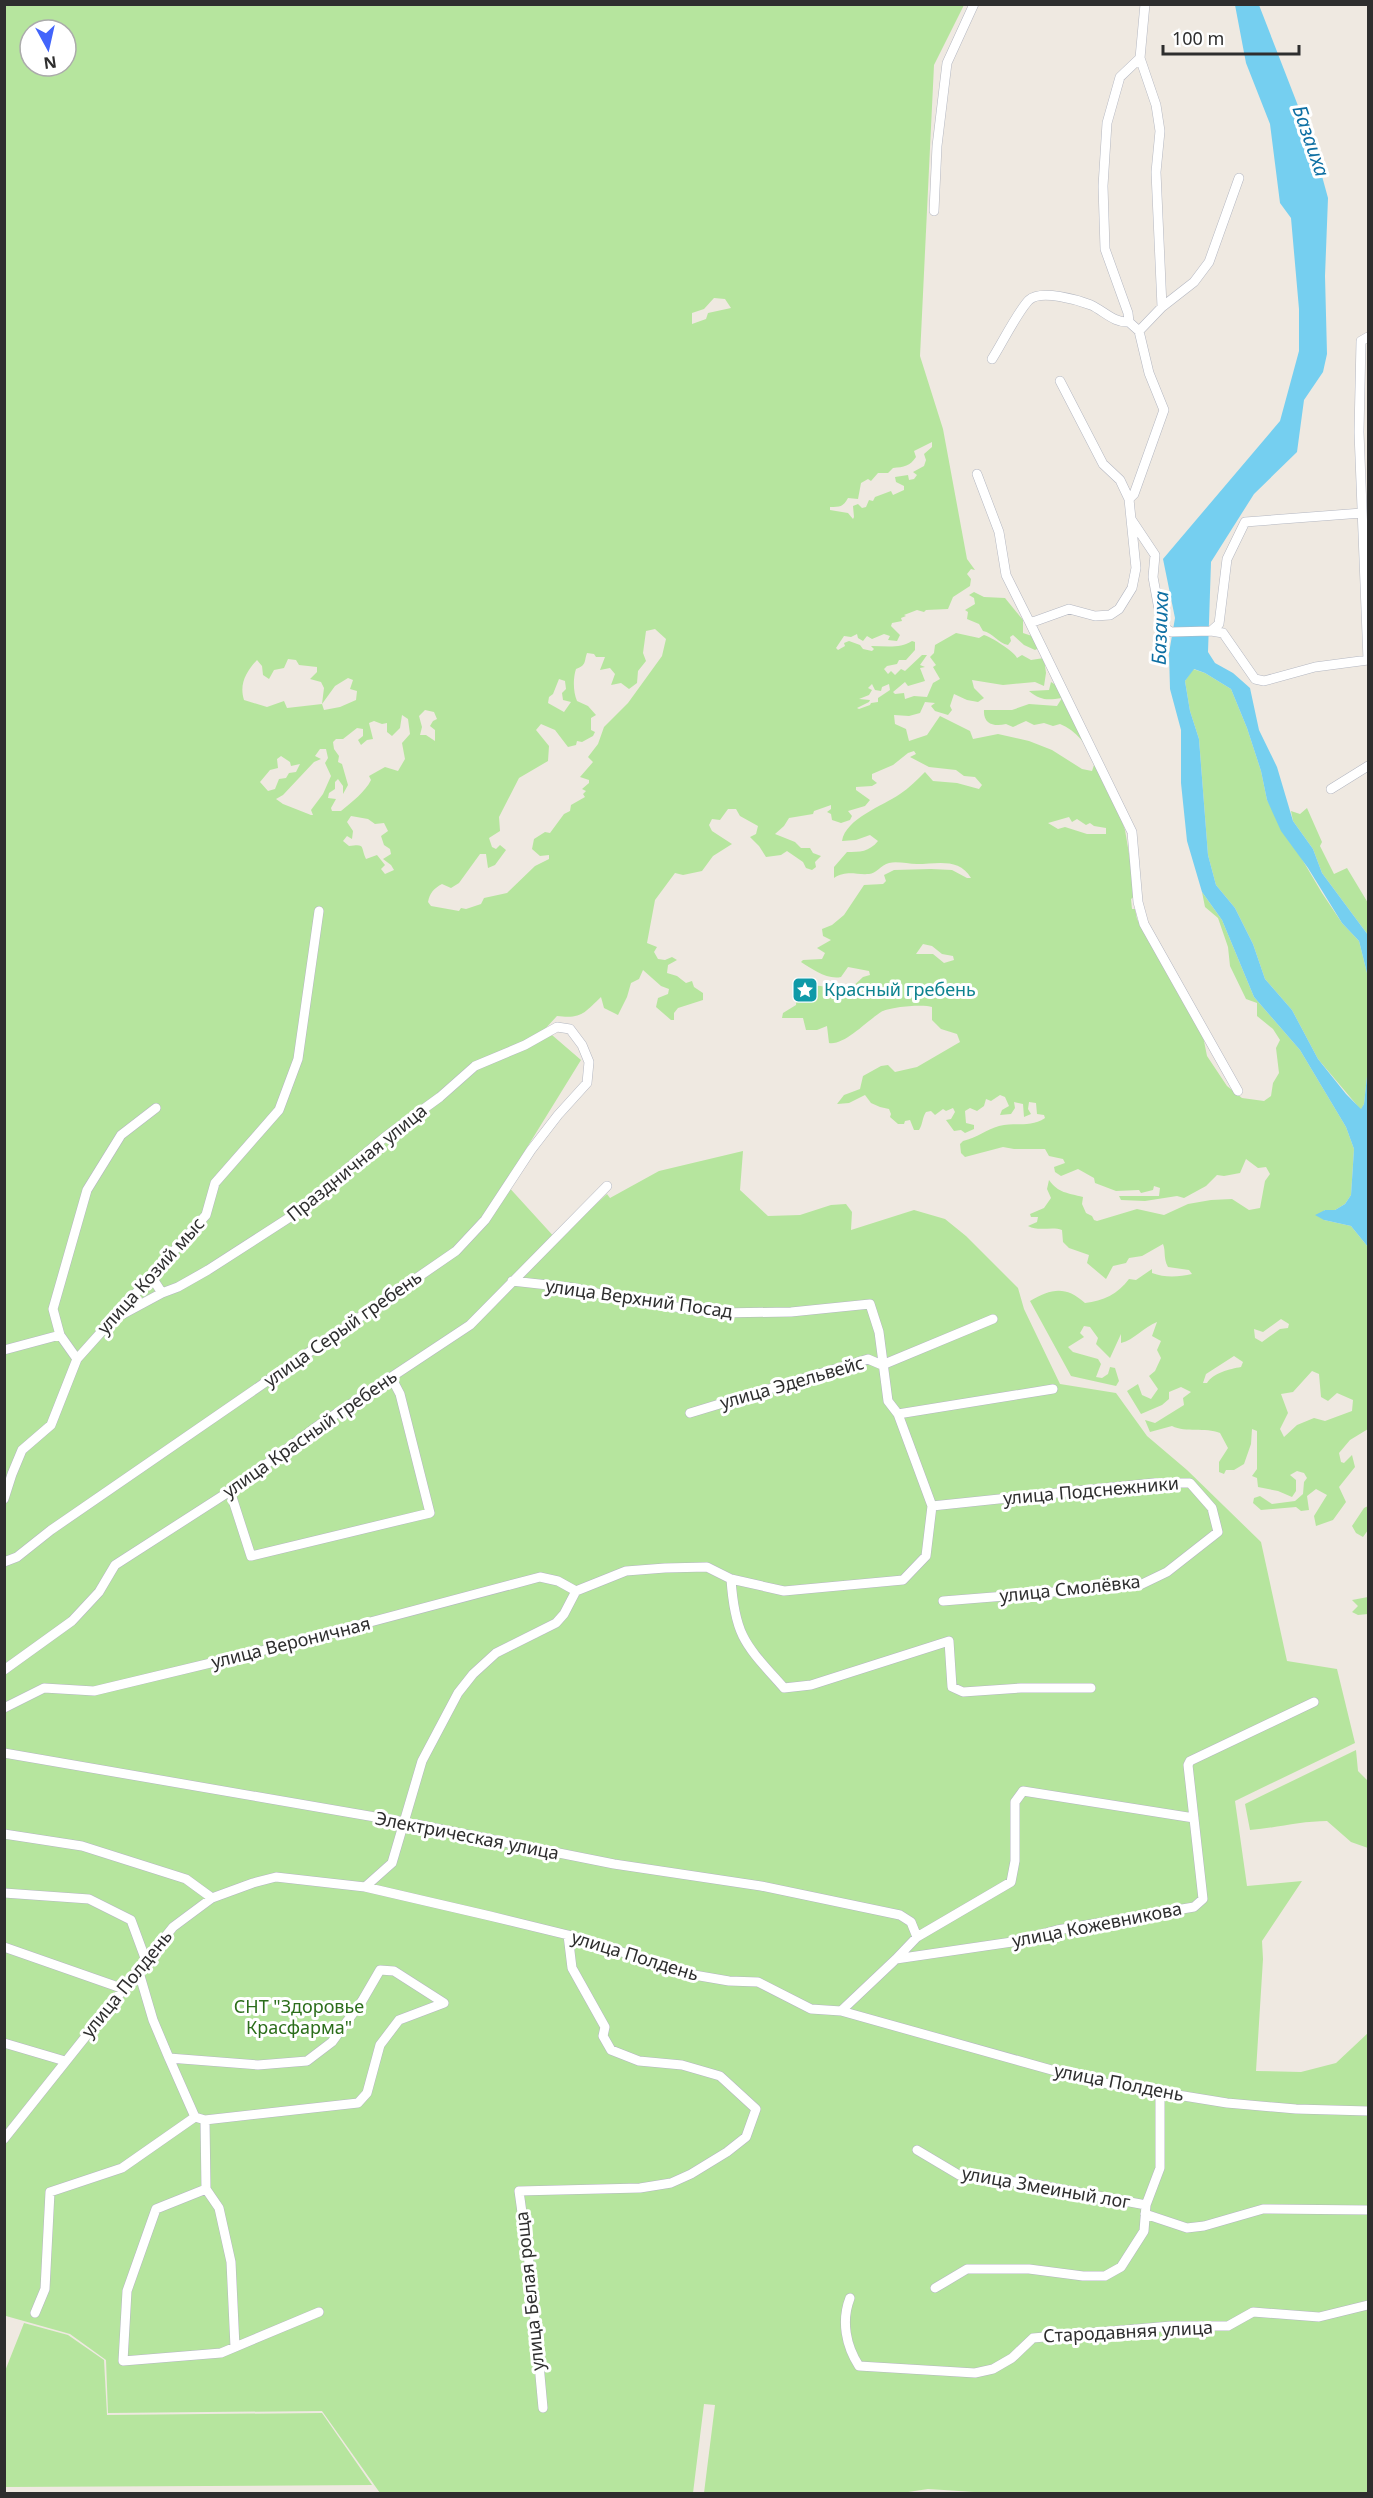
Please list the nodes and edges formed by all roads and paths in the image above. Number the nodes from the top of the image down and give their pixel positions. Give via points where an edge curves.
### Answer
1 (974, 4) edge
2 (1145, 4) edge
3 (1140, 58) junction
4 (1239, 178) dead end
5 (934, 211) dead end
6 (1162, 307) junction
7 (1129, 322) junction
8 (1139, 331) junction
9 (1368, 337) edge
10 (992, 359) dead end
11 (1060, 381) dead end
12 (977, 474) dead end
13 (1129, 499) junction
14 (1362, 513) junction
15 (1131, 519) junction
16 (1030, 623) junction
17 (1211, 631) junction
18 (1368, 660) edge
19 (1368, 766) edge
20 (1331, 789) dead end
21 (319, 911) dead end
22 (570, 1029) joint
23 (1238, 1090) dead end
24 (156, 1108) dead end
25 (607, 1186) dead end
26 (151, 1276) junction
27 (512, 1281) junction
28 (162, 1293) junction
29 (993, 1319) dead end
30 (109, 1324) junction
31 (60, 1335) junction
32 (4, 1350) edge
33 (77, 1359) junction
34 (882, 1365) junction
35 (391, 1377) junction
36 (1053, 1389) dead end
37 (690, 1413) dead end
38 (898, 1414) junction
39 (230, 1491) junction
40 (4, 1499) edge
41 (933, 1506) junction
42 (1218, 1532) joint
43 (4, 1562) edge
44 (731, 1579) junction
45 (576, 1591) junction
46 (943, 1601) dead end
47 (4, 1670) edge
48 (1091, 1688) dead end
49 (1314, 1702) dead end
50 (4, 1708) edge
51 (4, 1753) edge
52 (1194, 1818) junction
53 (404, 1822) junction
54 (4, 1834) edge
55 (365, 1887) junction
56 (4, 1893) edge
57 (212, 1898) junction
58 (568, 1935) junction
59 (917, 1936) junction
60 (4, 1947) edge
61 (145, 1958) junction
62 (896, 1959) junction
63 (138, 1969) junction
64 (124, 1989) junction
65 (841, 2011) junction
66 (4, 2043) edge
67 (169, 2058) junction
68 (65, 2061) junction
69 (1160, 2093) junction
70 (1368, 2110) edge
71 (200, 2119) junction
72 (4, 2139) edge
73 (917, 2150) dead end
74 (206, 2189) junction
75 (1146, 2210) junction
76 (1368, 2210) edge
77 (935, 2288) dead end
78 (850, 2298) dead end
79 (1368, 2305) edge
80 (319, 2312) dead end
81 (35, 2313) dead end
82 (235, 2347) junction
83 (543, 2408) dead end

1 - 5 street via 947,63 936,146
2 - 3 street
3 - 6 street via 1160,130 1156,172
3 - 7 street via 1120,77 1107,123 1102,186 1105,249
4 - 6 street via 1209,262 1194,282
6 - 8 street
7 - 8 street
7 - 10 street via 1069,298 1042,295 1030,299
8 - 13 street via 1149,373 1164,410
9 - 14 street via 1361,341
11 - 13 street via 1103,464 1120,480
12 - 16 street via 999,532 1006,575
13 - 15 street
14 - 17 street via 1245,522 1227,559 1219,624
14 - 18 street
15 - 16 street via 1136,568 1132,588 1119,609 1110,615 1095,616 1069,609
15 - 17 street via 1155,555 1153,577 1162,626 1171,632
16 - 23 street via 1132,832 1138,902 1144,924
17 - 18 street via 1223,633 1254,679 1264,681 1315,667
19 - 20 street
21 - 26 street, улица Козий мыс via 298,1059 279,1110 215,1183 206,1215
22 - 28 street, Праздничная улица via 557,1027 475,1066 341,1174 315,1202 208,1270
22 - 43 street, улица Серый гребень via 589,1062 587,1083 531,1150 486,1220 456,1251 17,1557
24 - 31 street via 121,1135 87,1190 53,1309
25 - 27 street, улица Красный гребень
26 - 28 street
26 - 30 street, улица Козий мыс
27 - 34 street, улица Верхний Посад via 718,1313 791,1312 870,1304 879,1332
27 - 35 street, улица Красный гребень via 470,1325
28 - 30 street, Праздничная улица
29 - 34 street, улица Эдельвейс
30 - 33 street, улица Козий мыс
31 - 32 street
31 - 33 street
33 - 40 street, улица Козий мыс via 51,1425 22,1450
34 - 37 street, улица Эдельвейс via 868,1359
34 - 38 street, улица Верхний Посад via 888,1401
35 - 39 street, улица Красный гребень
35 - 39 street via 400,1394 430,1513 251,1556
36 - 38 street
38 - 41 street, улица Верхний Посад
39 - 47 street, улица Красный гребень via 115,1566 99,1592 72,1621
41 - 42 street, улица Подснежники via 1154,1483 1190,1483 1212,1508
41 - 44 street, улица Верхний Посад via 926,1556 903,1580 784,1591
42 - 46 street, улица Смолёвка via 1167,1572 1140,1584
44 - 45 street, улица Верхний Посад via 707,1567 655,1568 626,1571
44 - 48 street via 737,1624 747,1645 784,1688 811,1685 949,1641 952,1687 963,1692
45 - 50 street, улица Вероничная via 540,1577 261,1652 94,1691 44,1688
45 - 53 street via 556,1623 496,1653 458,1693 422,1761
49 - 52 street, улица Кожевникова via 1190,1761
51 - 53 street, Электрическая улица
52 - 59 street via 1023,1791 1015,1802 1011,1882
52 - 62 street, улица Кожевникова via 1203,1899 1194,1908
53 - 55 street via 392,1863
53 - 59 street, Электрическая улица via 563,1855 761,1886 900,1915 911,1922
54 - 57 street via 82,1846 186,1879
55 - 57 street, улица Полдень via 276,1877
55 - 58 street, улица Полдень
56 - 61 street via 90,1899 131,1920
57 - 61 street, улица Полдень via 173,1926
58 - 65 street, улица Полдень via 693,1975 729,1982 758,1982 810,2009
58 - 83 street, улица Белая роща via 572,1968 605,2027 603,2036 611,2050 639,2061 682,2065 720,2076 756,2109 746,2137 718,2158 671,2183 640,2188 519,2191
59 - 62 street
60 - 64 street
61 - 63 street, улица Полдень
62 - 65 street
63 - 64 street, улица Полдень
63 - 67 street
64 - 68 street, улица Полдень
65 - 69 street, улица Полдень via 1090,2081
66 - 68 street
67 - 71 street
67 - 71 street via 258,2066 307,2061 332,2042 380,1970 394,1971 444,2003 399,2020 380,2044 367,2092 358,2103
68 - 72 street, улица Полдень
69 - 70 street, улица Полдень via 1250,2105
69 - 75 street via 1160,2168
71 - 74 street
71 - 81 street via 122,2168 50,2192 45,2289
73 - 75 street, улица Змеиный лог via 959,2175 1033,2184
74 - 82 street via 219,2208 231,2262
74 - 82 street via 156,2209 127,2291 123,2361 221,2353
75 - 76 street, улица Змеиный лог via 1187,2228 1263,2209
75 - 77 street via 1144,2231 1121,2267 1105,2276 1029,2269 967,2269
78 - 79 street, Стародавняя улица via 845,2310 848,2348 859,2366 975,2373 1003,2363 1033,2338 1171,2326 1228,2326 1253,2312 1319,2317
80 - 82 street

